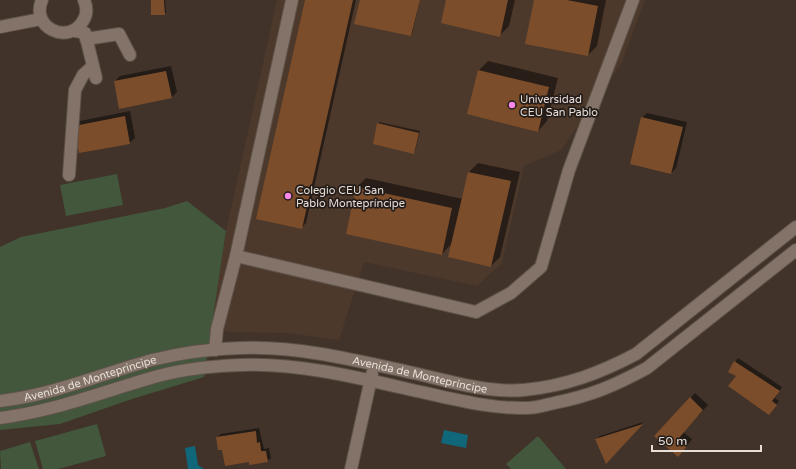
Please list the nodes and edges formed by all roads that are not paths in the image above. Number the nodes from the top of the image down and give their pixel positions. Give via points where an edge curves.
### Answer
1 (42, 0) edge
2 (84, 0) edge
3 (292, 0) edge
4 (633, 0) edge
5 (41, 19) junction
6 (0, 27) edge
7 (75, 31) junction
8 (86, 39) junction
9 (130, 55) dead end
10 (93, 66) junction
11 (96, 78) dead end
12 (69, 175) dead end
13 (796, 227) edge
14 (796, 250) edge
15 (236, 256) junction
16 (214, 350) junction
17 (374, 364) junction
18 (370, 381) junction
19 (0, 401) edge
20 (0, 418) edge
21 (351, 469) edge

1 - 5 street
2 - 7 street via 85,19
3 - 15 street
4 - 15 street via 569,170 541,267 511,293 476,312
5 - 6 street
5 - 7 street via 55,32
7 - 8 street via 85,33
8 - 9 street via 119,34
8 - 10 street
10 - 11 street
10 - 12 street via 83,75 75,90
13 - 17 street, Avenida de Montepríncipe via 636,354 580,380 524,390 493,389
14 - 18 street, Avenida de Montepríncipe via 647,368 619,383 583,397 529,408 489,406
15 - 16 street
16 - 17 street, Avenida de Montepríncipe via 286,348
16 - 19 street, Avenida de Montepríncipe via 153,360 43,394
17 - 18 street
18 - 20 street, Avenida de Montepríncipe via 316,369 281,365 215,367 159,376 51,410
18 - 21 street

